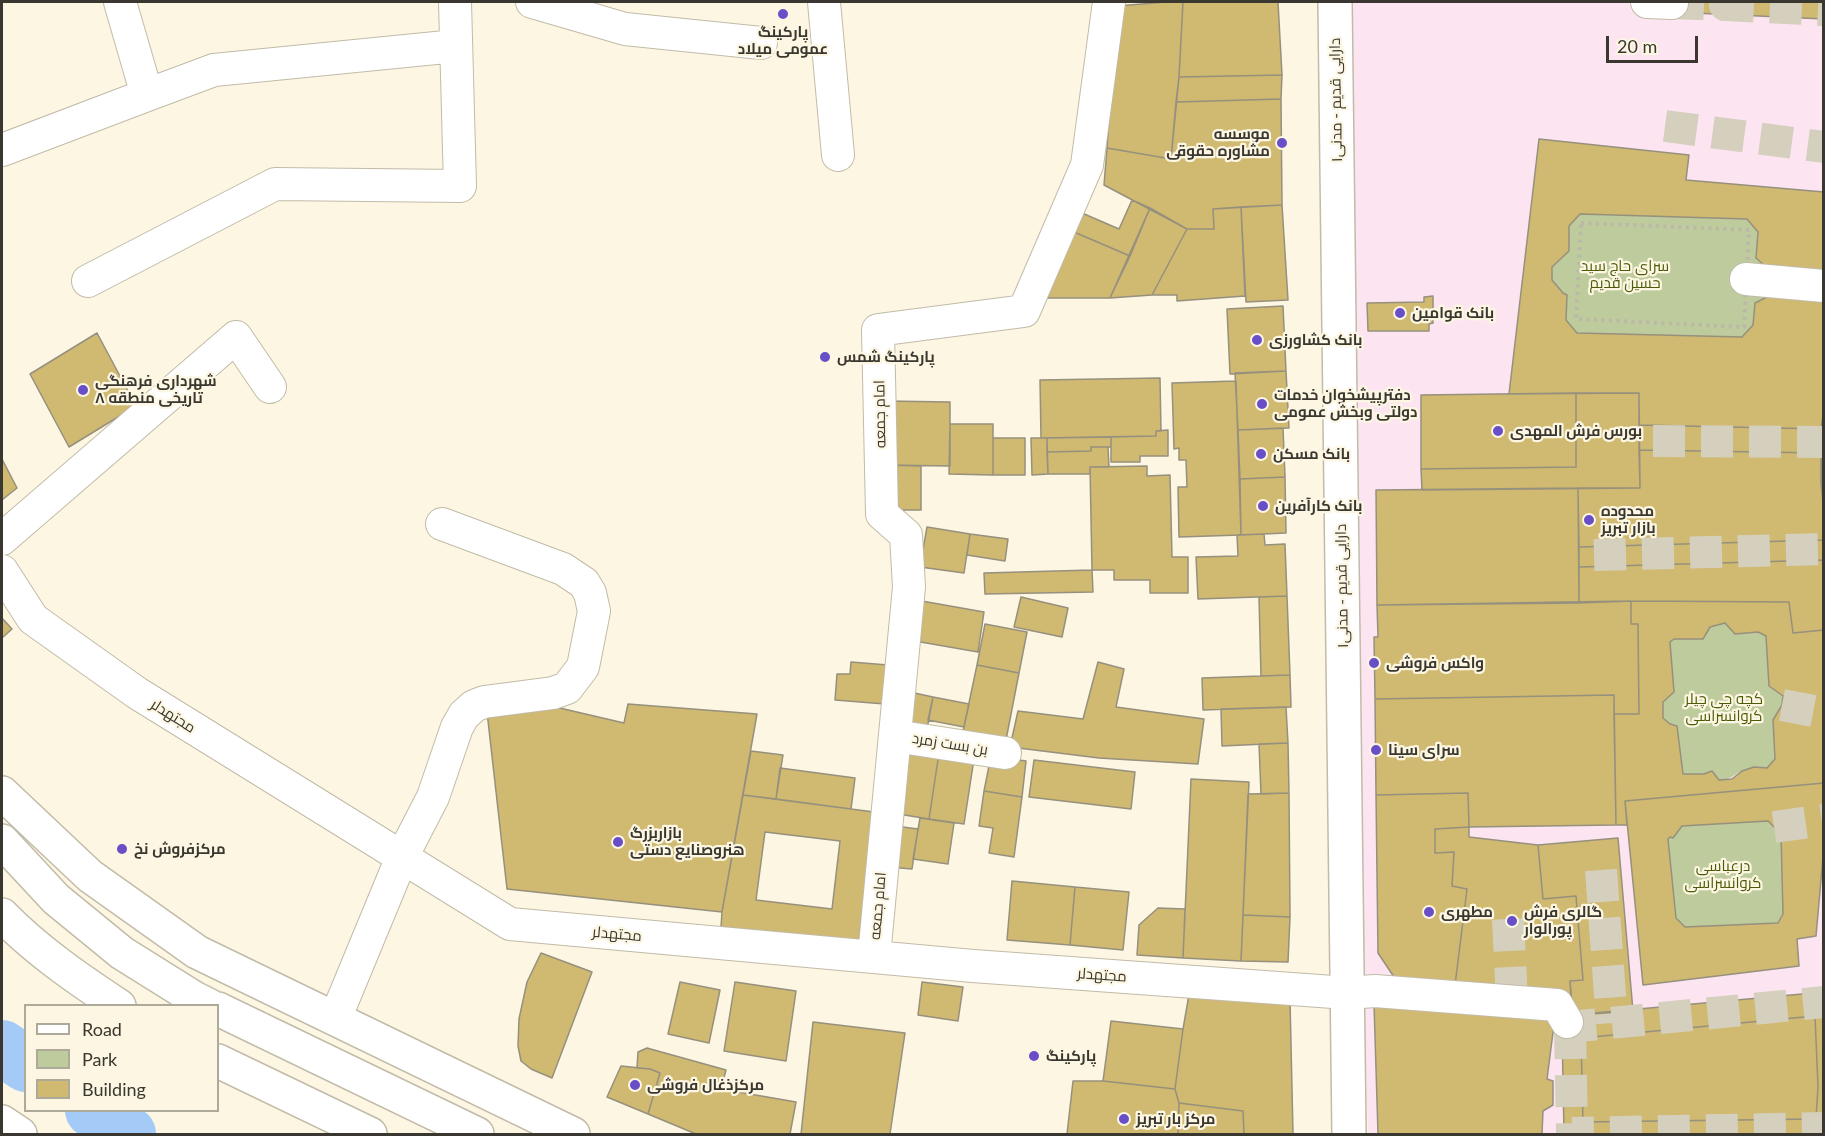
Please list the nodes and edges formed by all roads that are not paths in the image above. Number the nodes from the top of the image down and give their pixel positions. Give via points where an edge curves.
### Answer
1 (120, 2) edge
2 (455, 2) edge
3 (532, 2) edge
4 (824, 2) edge
5 (1109, 2) edge
6 (1335, 2) edge
7 (761, 43) dead end
8 (456, 46) junction
9 (147, 95) junction
10 (2, 150) edge
11 (838, 155) dead end
12 (1746, 279) road end
13 (88, 281) dead end
14 (1824, 286) edge
15 (270, 387) dead end
16 (442, 524) dead end
17 (2, 539) edge
18 (2, 571) edge
19 (895, 736) junction
20 (1005, 753) dead end
21 (2, 793) edge
22 (2, 841) edge
23 (402, 857) junction
24 (2, 915) edge
25 (874, 956) junction
26 (1347, 993) junction
27 (117, 1004) edge
28 (208, 1004) edge
29 (219, 1009) edge
30 (335, 1019) junction
31 (1567, 1022) tunnel mouth
32 (219, 1061) edge
33 (2, 1122) edge
34 (20, 1134) edge
35 (370, 1134) edge
36 (477, 1134) edge
37 (573, 1134) edge
38 (1349, 1134) edge

1 - 9 street
2 - 8 street
3 - 7 street via 625,29
4 - 11 street
5 - 19 street, امام جمعه via 1087,165 1024,311 878,330 882,514 906,535 909,586
6 - 26 main road, دارایی قدیم - مدنی۱
8 - 9 street via 214,70
8 - 13 street via 460,186 275,184
9 - 10 street
12 - 14 street
15 - 17 street via 236,337
16 - 23 street via 563,569 584,583 594,611 583,667 567,688 484,702 464,715 433,797
18 - 23 street, مجتهدلر via 33,619 147,700
19 - 20 street, بن بست زمرد
19 - 25 street, امام جمعه
21 - 30 main road via 90,876 197,952
22 - 28 main road via 56,899 122,953
23 - 25 street, مجتهدلر via 510,924
23 - 30 street
24 - 27 main road via 86,984
25 - 26 street, مجتهدلر
26 - 31 street, مجتهدلر via 1375,991 1557,1005
26 - 38 main road, دارایی قدیم - مدنی۱
29 - 36 main road
30 - 37 main road
32 - 35 main road
33 - 34 main road

